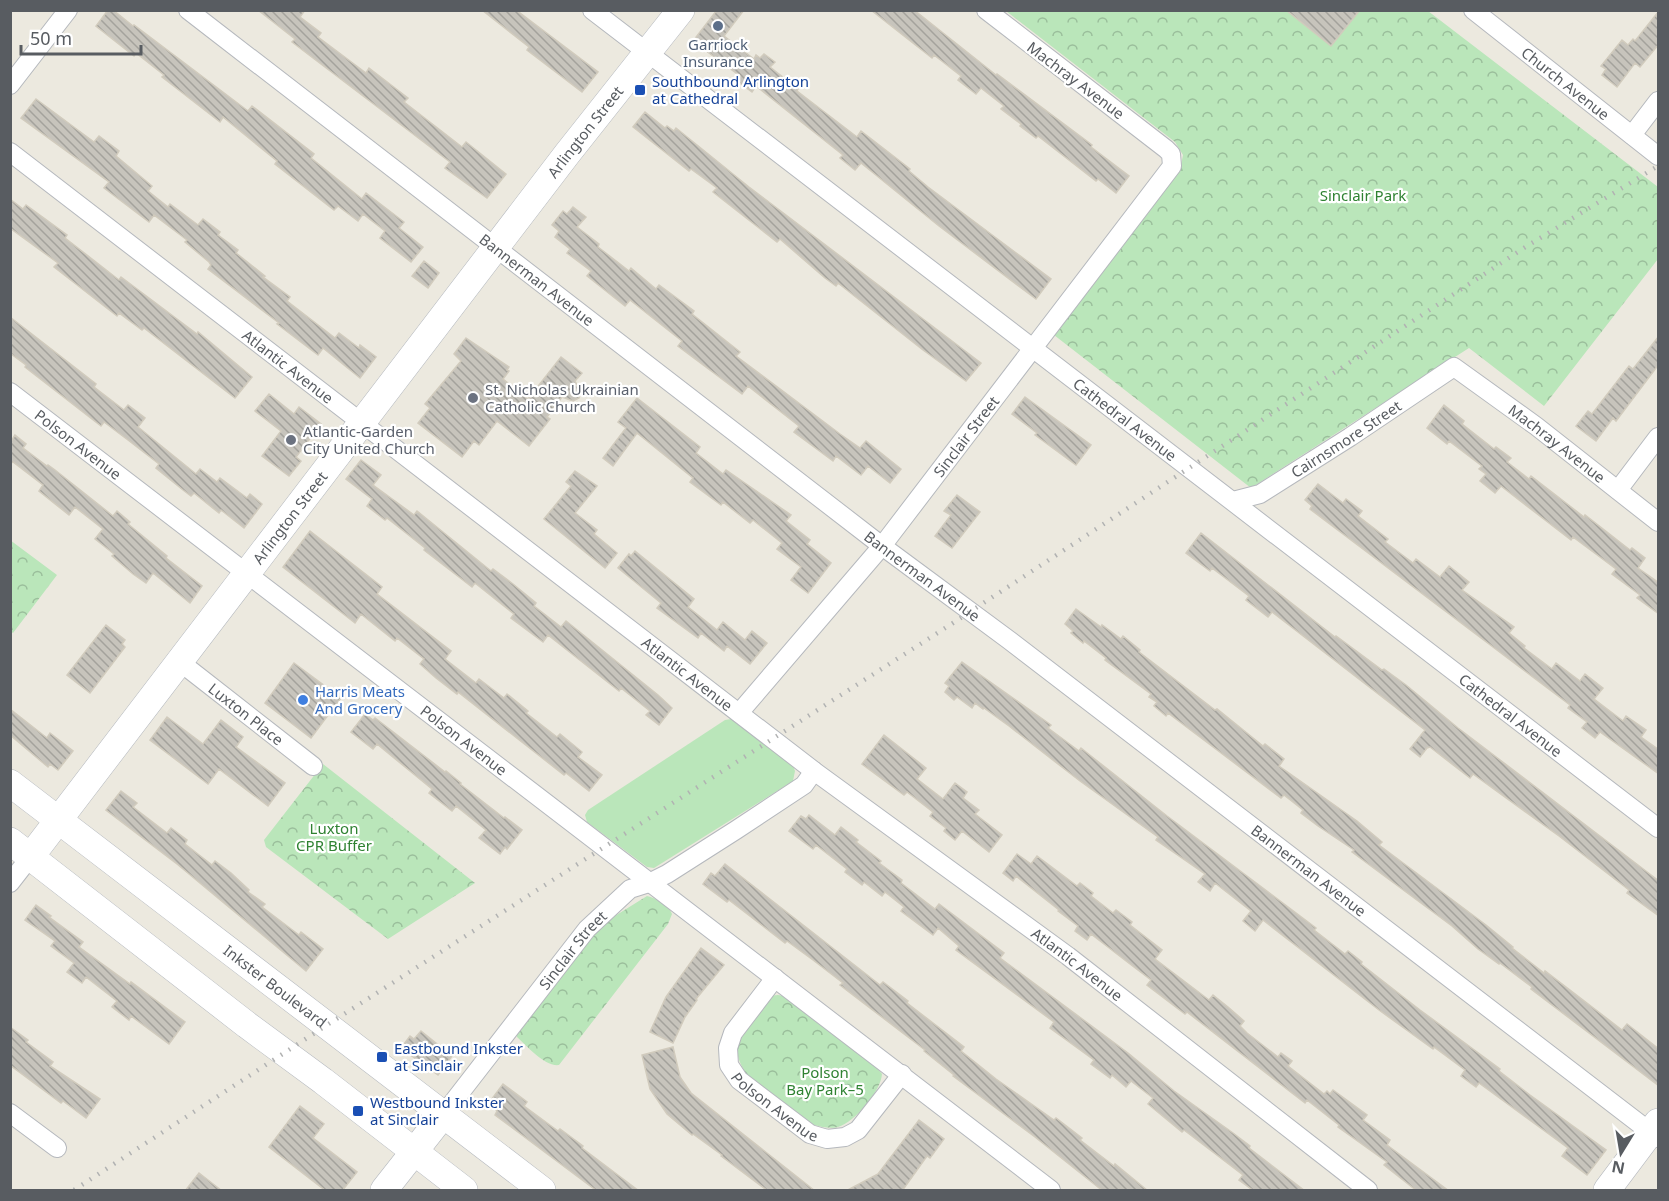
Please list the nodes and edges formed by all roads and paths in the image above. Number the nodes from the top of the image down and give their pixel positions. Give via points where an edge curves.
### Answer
1 (68, 10) edge
2 (188, 10) edge
3 (592, 10) edge
4 (681, 10) edge
5 (986, 10) edge
6 (1473, 10) edge
7 (648, 53) junction
8 (10, 85) edge
9 (1659, 101) edge
10 (1632, 135) junction
11 (1166, 149) joint
12 (10, 152) edge
13 (1659, 156) edge
14 (496, 248) junction
15 (1032, 347) junction
16 (1454, 367) joint
17 (10, 392) edge
18 (362, 424) junction
19 (1659, 437) edge
20 (1618, 490) junction
21 (1233, 501) junction
22 (1659, 522) edge
23 (882, 546) junction
24 (247, 572) junction
25 (180, 662) junction
26 (739, 713) junction
27 (313, 766) dead end
28 (814, 771) junction
29 (10, 783) edge
30 (58, 820) junction
31 (1659, 828) edge
32 (21, 849) edge
33 (10, 883) edge
34 (649, 883) junction
35 (775, 978) junction
36 (902, 1074) junction
37 (10, 1113) edge
38 (443, 1115) junction
39 (1656, 1131) edge
40 (57, 1148) dead end
41 (414, 1151) junction
42 (384, 1191) edge
43 (464, 1191) edge
44 (542, 1191) edge
45 (1051, 1191) edge
46 (1368, 1191) edge
47 (1606, 1191) edge

1 - 8 street
2 - 14 street, Bannerman Avenue
3 - 7 street, Cathedral Avenue
4 - 7 main road, Arlington Street
5 - 11 street, Machray Avenue
6 - 10 street, Church Avenue
7 - 14 main road, Arlington Street
7 - 15 street, Cathedral Avenue
9 - 10 street
10 - 13 street, Church Avenue
11 - 15 street, Sinclair Street via 1172,160 1169,171
12 - 18 street, Atlantic Avenue
14 - 18 main road, Arlington Street
14 - 23 street, Bannerman Avenue
15 - 21 street, Cathedral Avenue
15 - 23 street, Sinclair Street
16 - 20 street, Machray Avenue
16 - 21 street, Cairnsmore Street via 1260,494
17 - 24 street, Polson Avenue
18 - 24 main road, Arlington Street
18 - 26 street, Atlantic Avenue
19 - 20 street
20 - 22 street, Machray Avenue
21 - 31 street, Cathedral Avenue
23 - 26 street, Sinclair Street
23 - 39 street, Bannerman Avenue
24 - 25 main road, Arlington Street
24 - 34 street, Polson Avenue
25 - 27 street, Luxton Place
25 - 30 main road, Arlington Street
26 - 28 street, Atlantic Avenue
28 - 34 street, Sinclair Street via 804,785
28 - 46 street, Atlantic Avenue via 1068,956
29 - 30 main road, Inkster Boulevard
30 - 32 main road, Arlington Street
30 - 38 main road, Inkster Boulevard
32 - 33 street, Arlington Street
32 - 41 main road
34 - 35 street, Polson Avenue
34 - 38 street, Sinclair Street via 630,889 587,929
35 - 36 street, Polson Avenue
35 - 36 street, Polson Avenue via 733,1033 728,1048 729,1065 739,1080 810,1134 827,1139 858,1130
36 - 45 street, Polson Avenue
37 - 40 street
38 - 41 main road, Sinclair Street
38 - 44 main road, Inkster Boulevard
39 - 47 main road
41 - 42 main road, Sinclair Street
41 - 43 main road

